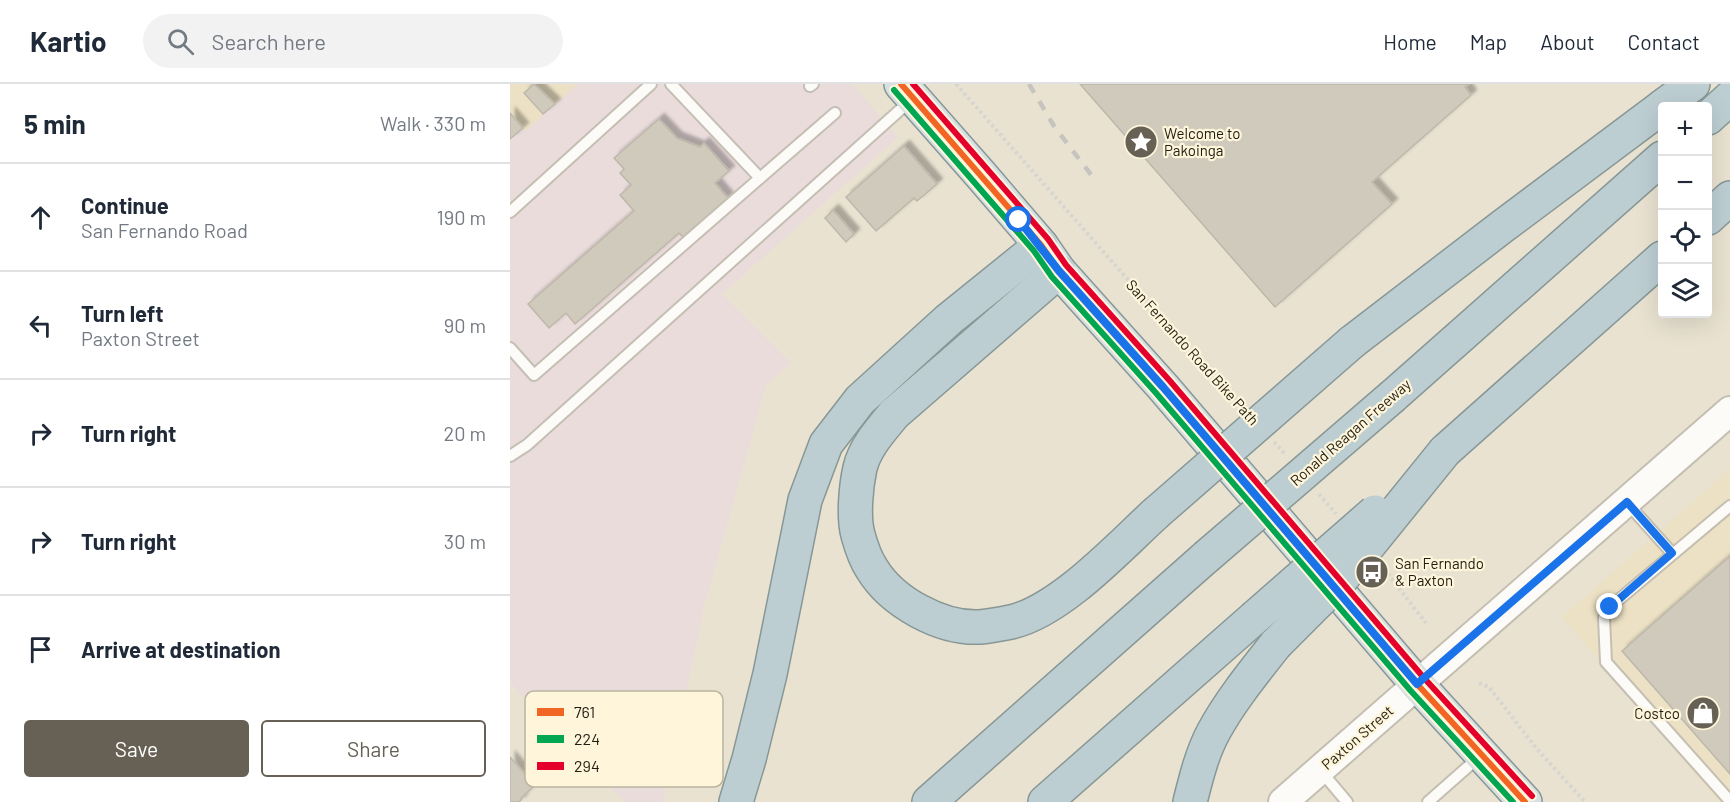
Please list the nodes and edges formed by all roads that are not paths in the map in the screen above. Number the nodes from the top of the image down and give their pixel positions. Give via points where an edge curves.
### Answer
1 (651, 84) edge
2 (671, 84) edge
3 (1693, 84) edge
4 (907, 91) edge
5 (1730, 98) edge
6 (1670, 102) edge
7 (1658, 111) edge
8 (835, 113) dead end
9 (1712, 114) edge
10 (1658, 162) edge
11 (760, 178) junction
12 (1730, 198) edge
13 (510, 212) edge
14 (1712, 214) edge
15 (1050, 258) junction
16 (1658, 262) edge
17 (510, 348) edge
18 (1730, 411) edge
19 (1445, 451) junction
20 (510, 456) edge
21 (1627, 502) junction
22 (1730, 506) edge
23 (1672, 553) junction
24 (1417, 684) junction
25 (1482, 754) junction
26 (1320, 770) junction
27 (1194, 787) edge
28 (1434, 800) edge
29 (1730, 801) edge
30 (736, 802) edge
31 (929, 802) edge
32 (1045, 802) edge
33 (1283, 802) edge
34 (1347, 802) edge
35 (1525, 802) edge

1 - 13 lane
2 - 11 lane
3 - 6 highway
4 - 15 main road
4 - 20 lane via 527,445
5 - 9 highway
7 - 15 highway, bridge via 1352,342 1076,585 1044,608 1013,621 979,627 950,624 923,614 893,595 872,569 858,534 856,502 861,466 894,414
8 - 11 lane
10 - 31 highway, Ronald Reagan Freeway, bridge
11 - 17 lane via 534,375
12 - 14 highway
15 - 24 main road
15 - 30 highway via 948,320 860,400 826,444 805,500 770,674
16 - 19 highway
18 - 21 street, Paxton Street
19 - 27 highway, bridge via 1343,577 1276,644 1240,690 1213,732
19 - 32 highway, bridge
21 - 23 lane
21 - 24 street, Paxton Street
22 - 23 lane
23 - 29 lane via 1610,607 1604,618 1606,662
24 - 25 main road
24 - 26 street, Paxton Street
25 - 28 lane
25 - 35 main road
26 - 33 street, Paxton Street
26 - 34 lane

